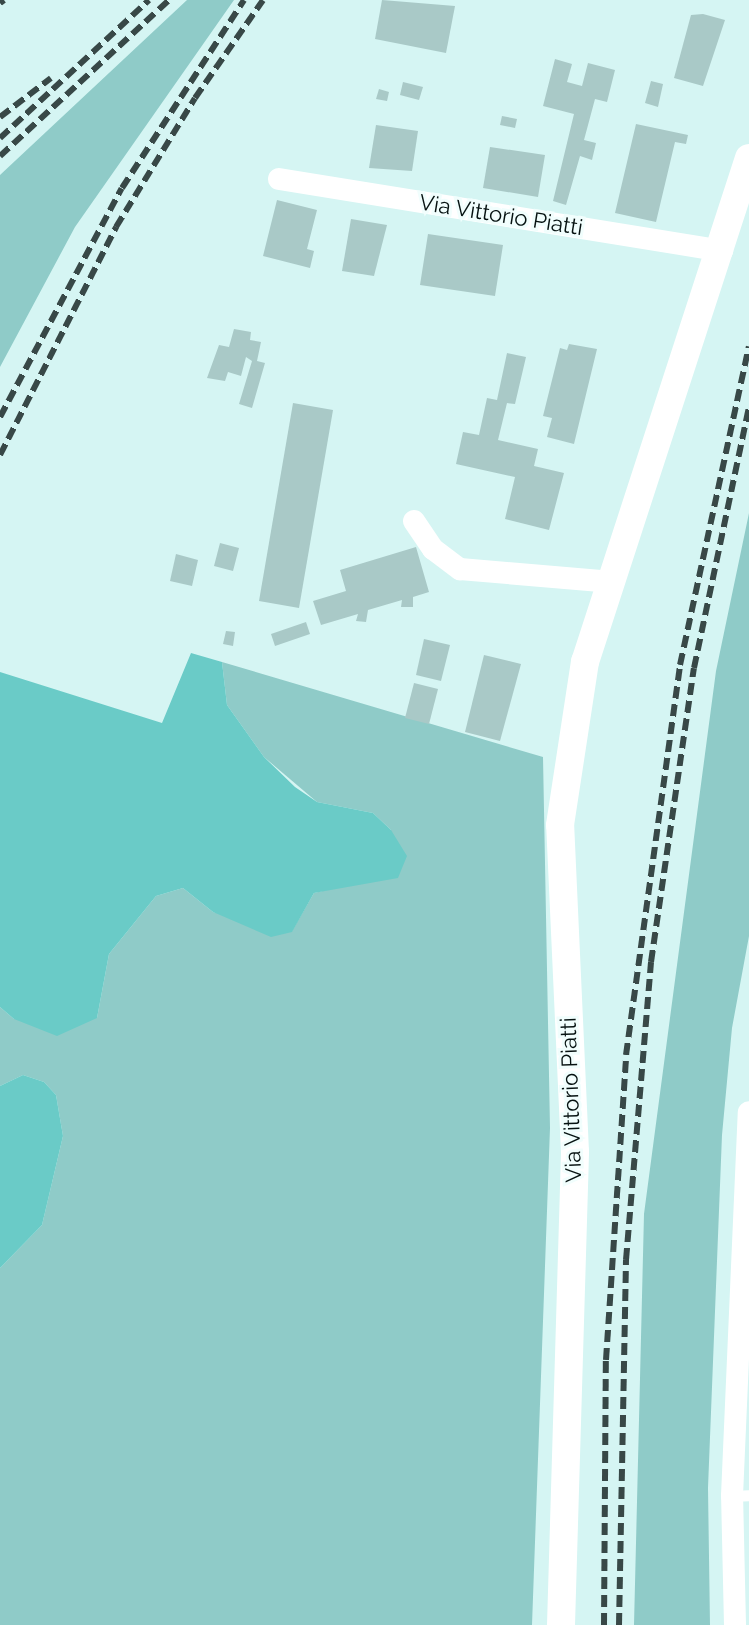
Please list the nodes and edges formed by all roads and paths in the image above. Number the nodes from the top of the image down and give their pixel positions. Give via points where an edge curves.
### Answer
1 (749, 158) edge
2 (279, 179) dead end
3 (722, 251) junction
4 (414, 521) dead end
5 (612, 582) junction
6 (749, 1112) edge
7 (740, 1496) edge
8 (561, 1625) edge
9 (735, 1625) edge

1 - 3 street, Via Vittorio Piatti
2 - 3 street, Via Vittorio Piatti
3 - 5 street, Via Vittorio Piatti
4 - 5 street via 433,549 460,569
5 - 8 street, Via Vittorio Piatti via 585,662 560,825 575,1152
6 - 7 street
7 - 9 street

